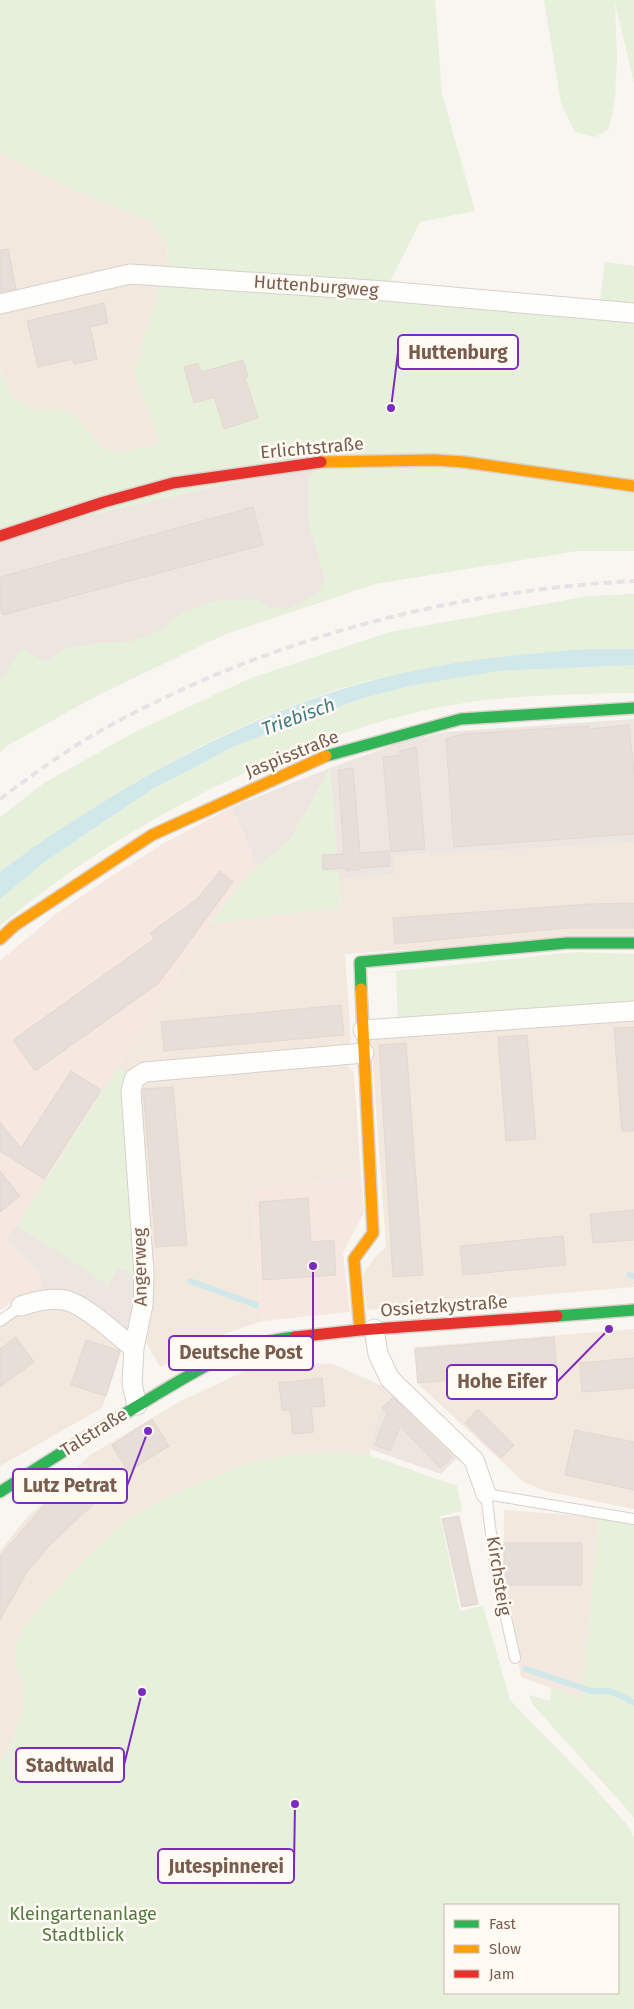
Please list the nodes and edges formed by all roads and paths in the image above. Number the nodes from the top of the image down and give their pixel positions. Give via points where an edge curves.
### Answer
1 (0, 304) edge
2 (634, 313) edge
3 (634, 486) edge
4 (0, 536) edge
5 (634, 708) edge
6 (0, 940) edge
7 (634, 944) edge
8 (634, 1011) edge
9 (362, 1030) junction
10 (364, 1053) junction
11 (22, 1306) joint
12 (634, 1310) edge
13 (0, 1321) edge
14 (367, 1330) junction
15 (258, 1344) joint
16 (134, 1348) junction
17 (137, 1405) junction
18 (0, 1492) edge
19 (486, 1494) junction
20 (634, 1519) edge
21 (515, 1658) dead end

1 - 2 street, Huttenburgweg via 130,274 385,291
3 - 4 street, Erlichtstraße via 464,462 341,460 173,483
5 - 6 street, Jaspisstraße via 461,719 310,762 152,835 14,926
7 - 9 street via 567,943 360,962
8 - 9 street
9 - 10 street
10 - 14 street via 374,1233 354,1259
10 - 16 street, Angerweg via 145,1072 134,1078 130,1091 144,1273 143,1305
11 - 13 lane
11 - 16 street via 37,1301 70,1302
12 - 14 street, Ossietzkystraße
14 - 15 street, Ossietzkystraße via 292,1337
14 - 19 street via 390,1379 474,1460
15 - 17 street, Talstraße via 206,1365
16 - 17 street, Talstraße via 132,1384
17 - 18 street, Talstraße
19 - 20 lane
19 - 21 lane, Kirchsteig via 496,1574

